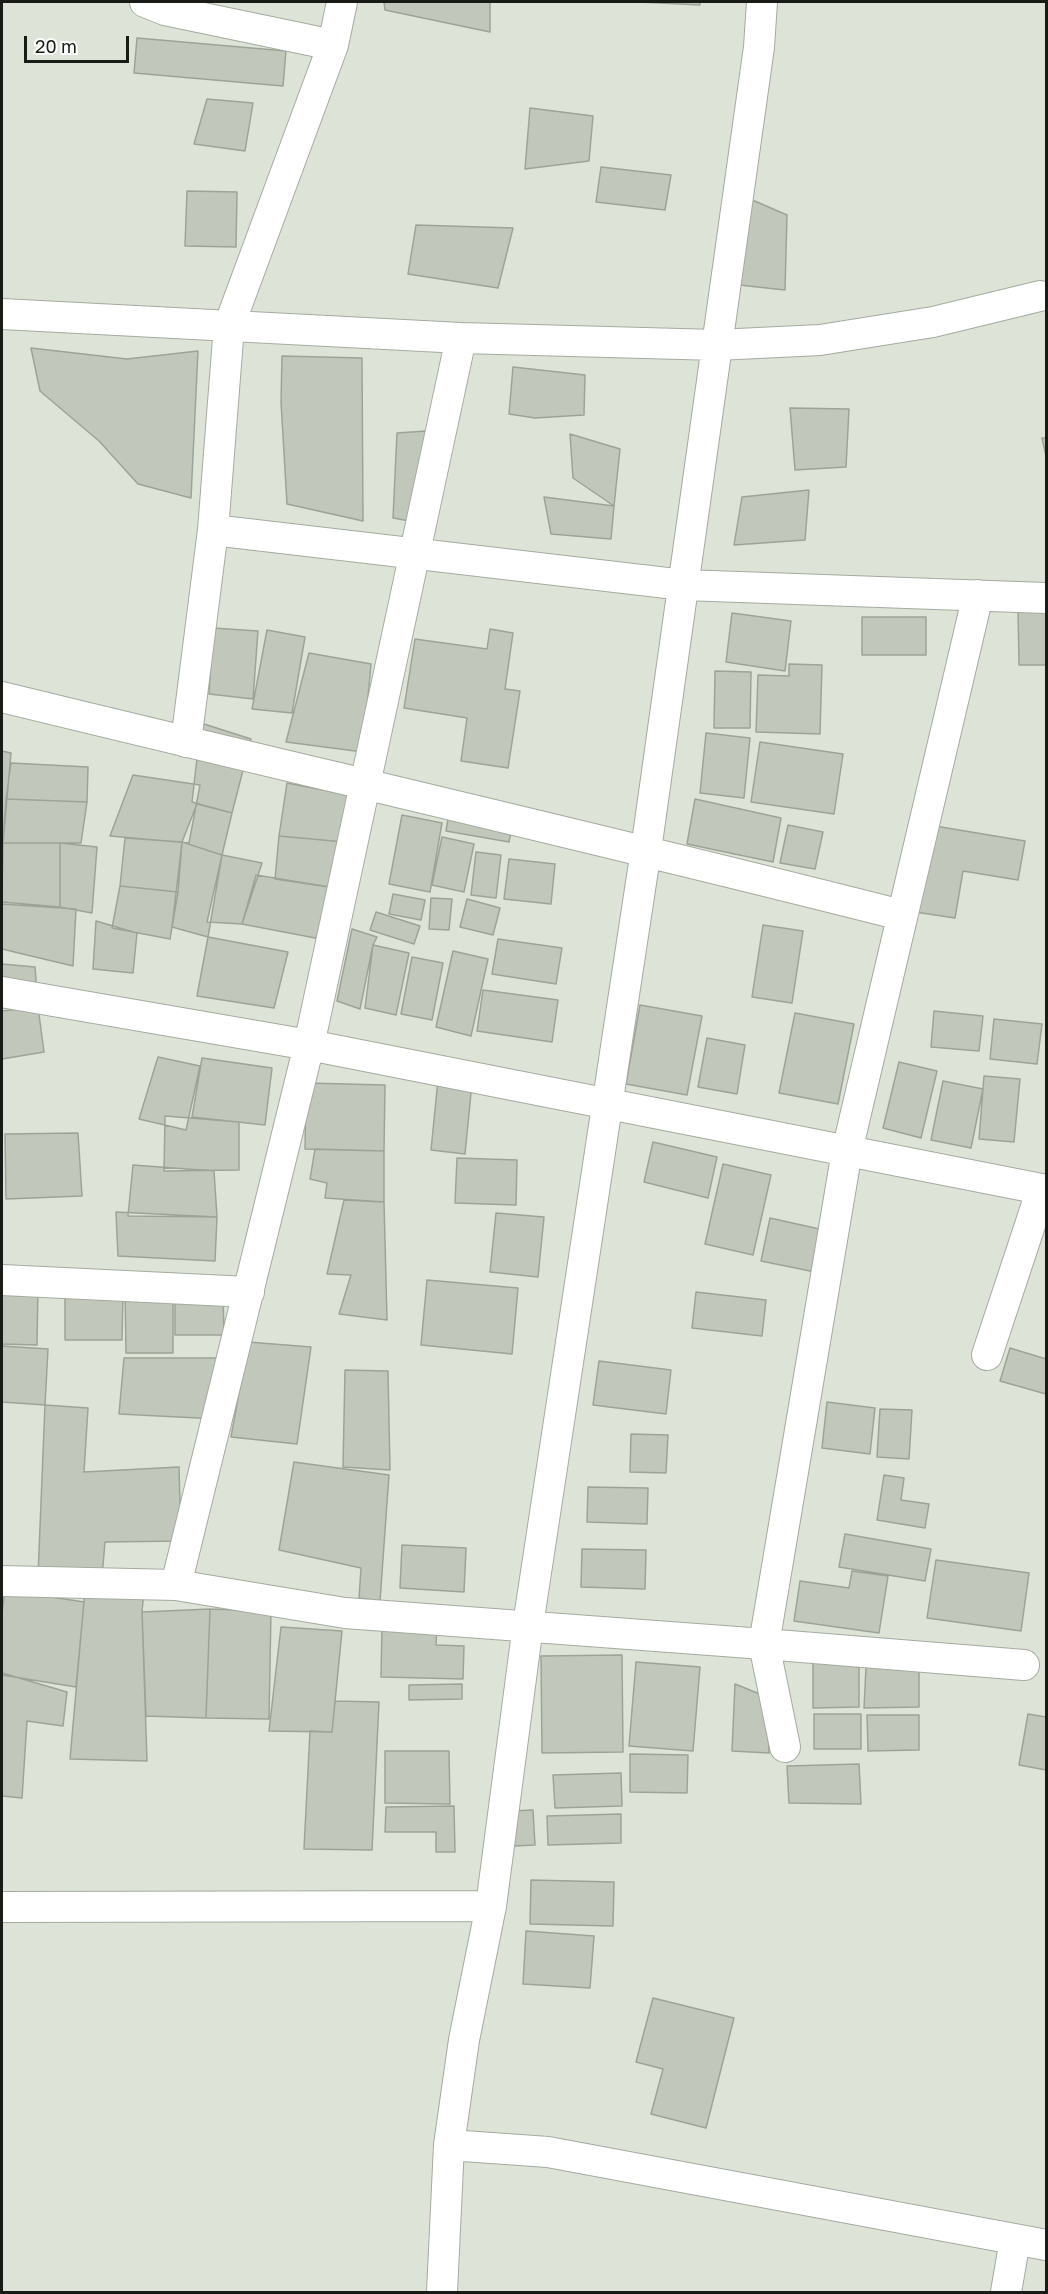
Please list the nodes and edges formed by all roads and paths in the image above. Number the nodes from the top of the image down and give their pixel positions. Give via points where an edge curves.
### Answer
1 (146, 2) edge
2 (342, 2) edge
3 (762, 2) edge
4 (333, 45) junction
5 (1041, 296) dead end
6 (2, 314) edge
7 (229, 326) junction
8 (462, 338) junction
9 (717, 345) junction
10 (213, 530) junction
11 (415, 553) junction
12 (684, 585) junction
13 (978, 595) junction
14 (1047, 598) edge
15 (2, 697) edge
16 (186, 742) junction
17 (365, 785) junction
18 (646, 850) junction
19 (901, 915) junction
20 (2, 992) edge
21 (309, 1045) junction
22 (606, 1105) junction
23 (847, 1151) junction
24 (1044, 1190) edge
25 (2, 1280) edge
26 (249, 1292) junction
27 (987, 1355) dead end
28 (2, 1581) edge
29 (176, 1585) junction
30 (528, 1625) junction
31 (764, 1644) junction
32 (1024, 1665) dead end
33 (785, 1747) dead end
34 (491, 1906) junction
35 (2, 1907) edge
36 (449, 2145) junction
37 (1015, 2240) junction
38 (1047, 2245) edge
39 (442, 2292) edge
40 (1006, 2292) edge

1 - 4 street via 165,10
2 - 4 street
3 - 9 street
4 - 7 street
5 - 9 street via 933,322 820,340
6 - 7 street
7 - 8 street
7 - 10 street
8 - 9 street
8 - 11 street
9 - 12 street
10 - 11 street
10 - 16 street
11 - 12 street
11 - 17 street
12 - 13 street
12 - 18 street
13 - 14 street
13 - 19 street
15 - 16 street
16 - 17 street
17 - 18 street
17 - 21 street
18 - 19 street
18 - 22 street
19 - 23 street
20 - 21 street
21 - 22 street
21 - 26 street
22 - 23 street
22 - 30 street
23 - 24 street
23 - 31 street
24 - 27 street
25 - 26 street
26 - 29 street
28 - 29 street
29 - 30 street via 345,1613
30 - 31 street
30 - 34 street
31 - 32 street
31 - 33 street
34 - 35 street
34 - 36 street via 464,2040
36 - 37 street via 548,2152
36 - 39 street
37 - 38 street
37 - 40 street

